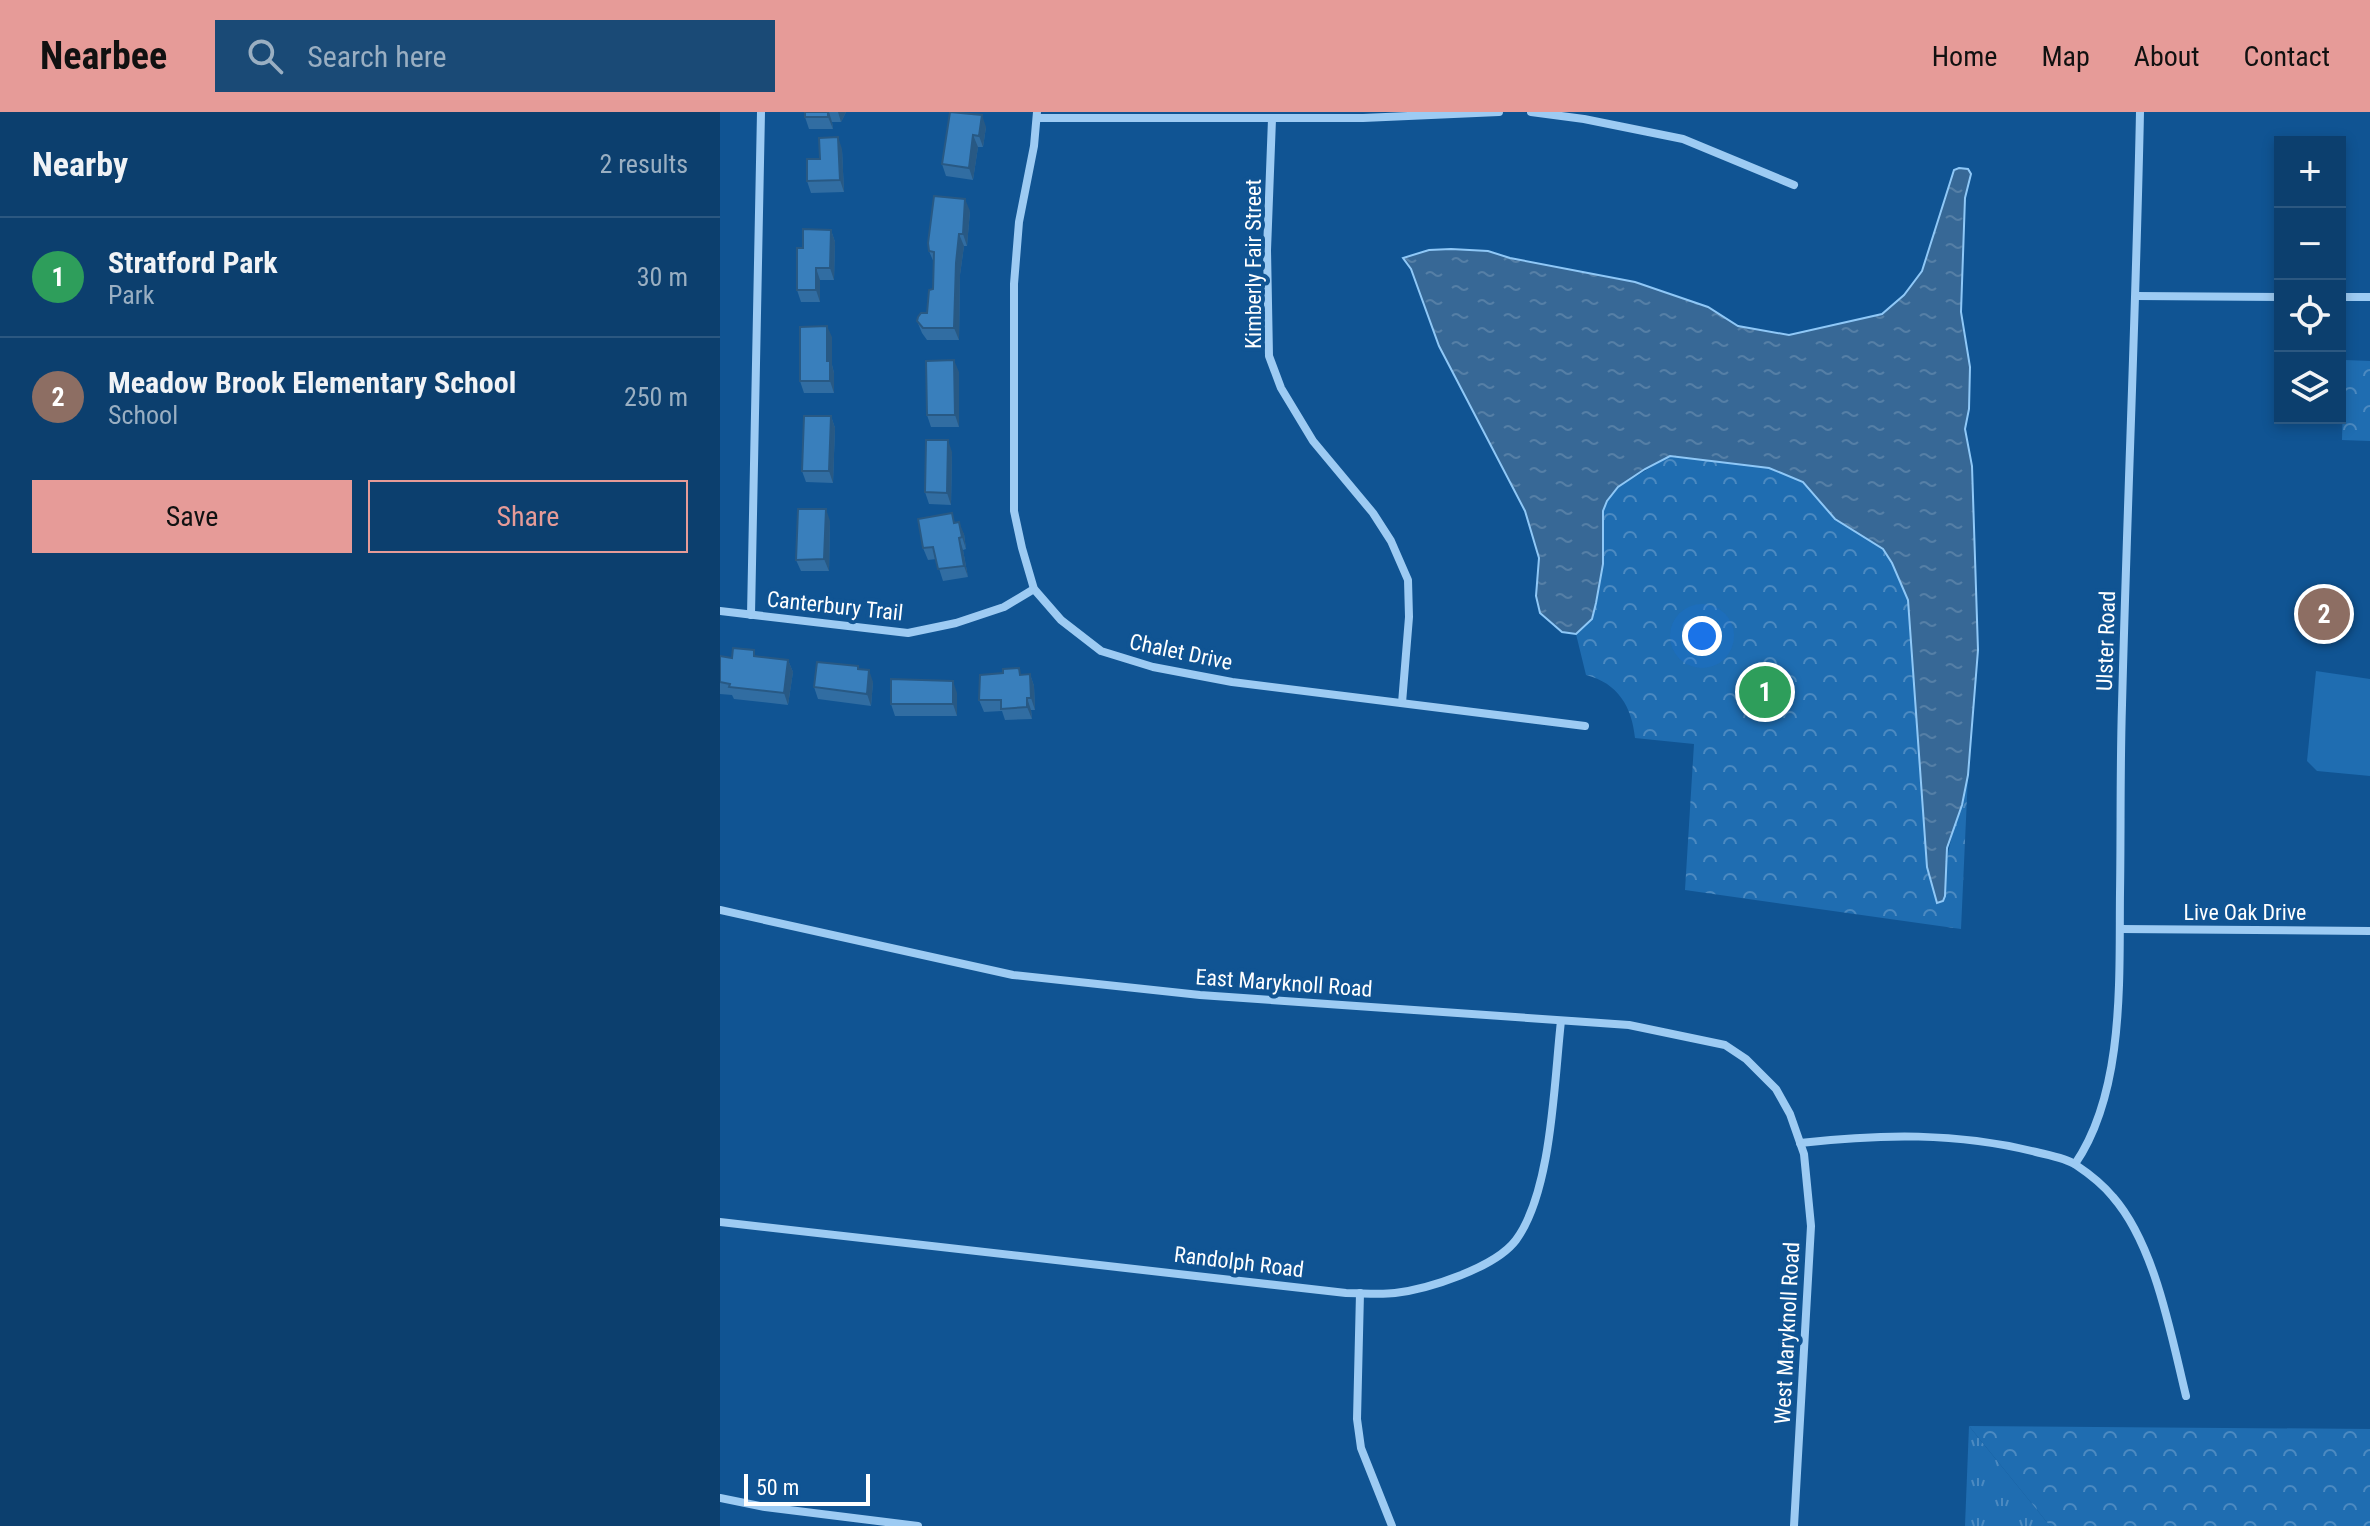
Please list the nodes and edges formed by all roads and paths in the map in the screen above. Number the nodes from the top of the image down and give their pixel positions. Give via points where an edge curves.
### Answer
1 (761, 112) edge
2 (1499, 112) edge
3 (1531, 112) edge
4 (2140, 112) edge
5 (1037, 115) edge
6 (1272, 119) junction
7 (1794, 185) dead end
8 (2136, 296) junction
9 (2274, 297) edge
10 (2346, 297) edge
11 (2370, 297) edge
12 (1034, 589) junction
13 (720, 611) edge
14 (751, 615) junction
15 (1402, 703) junction
16 (1585, 726) dead end
17 (720, 910) edge
18 (2120, 929) junction
19 (2370, 931) edge
20 (1561, 1021) junction
21 (1800, 1143) junction
22 (2075, 1164) junction
23 (720, 1222) edge
24 (1360, 1293) junction
25 (2186, 1396) dead end
26 (720, 1498) edge
27 (918, 1526) edge
28 (1392, 1526) edge
29 (1794, 1526) edge

1 - 14 street
2 - 6 street
3 - 7 street via 1683,139
4 - 8 street, Ulster Road
5 - 6 street
5 - 12 street, Chalet Drive via 1019,222 1013,329 1014,511
6 - 15 street, Kimberly Fair Street via 1269,356 1281,388 1313,441 1373,513 1408,580
8 - 9 street
8 - 18 street, Ulster Road
10 - 11 street
12 - 14 street, Canterbury Trail via 1004,607 908,633
12 - 15 street, Chalet Drive via 1061,620 1101,651 1232,682
13 - 14 street, Canterbury Trail
15 - 16 street, Chalet Drive
17 - 20 street, East Maryknoll Road via 946,962 1071,983
18 - 19 street, Live Oak Drive
18 - 22 street, Ulster Road via 2107,1087 2087,1146
20 - 21 street, East Maryknoll Road via 1629,1025 1725,1045 1776,1089
20 - 24 street, Randolph Road via 1539,1194 1516,1241 1498,1257 1449,1279 1395,1293
21 - 22 street via 1869,1135 1945,1138 1998,1143
21 - 29 street, West Maryknoll Road via 1811,1226
22 - 25 street via 2113,1197 2138,1237 2163,1303
23 - 24 street, Randolph Road
24 - 28 street via 1357,1419 1361,1448
26 - 27 street

